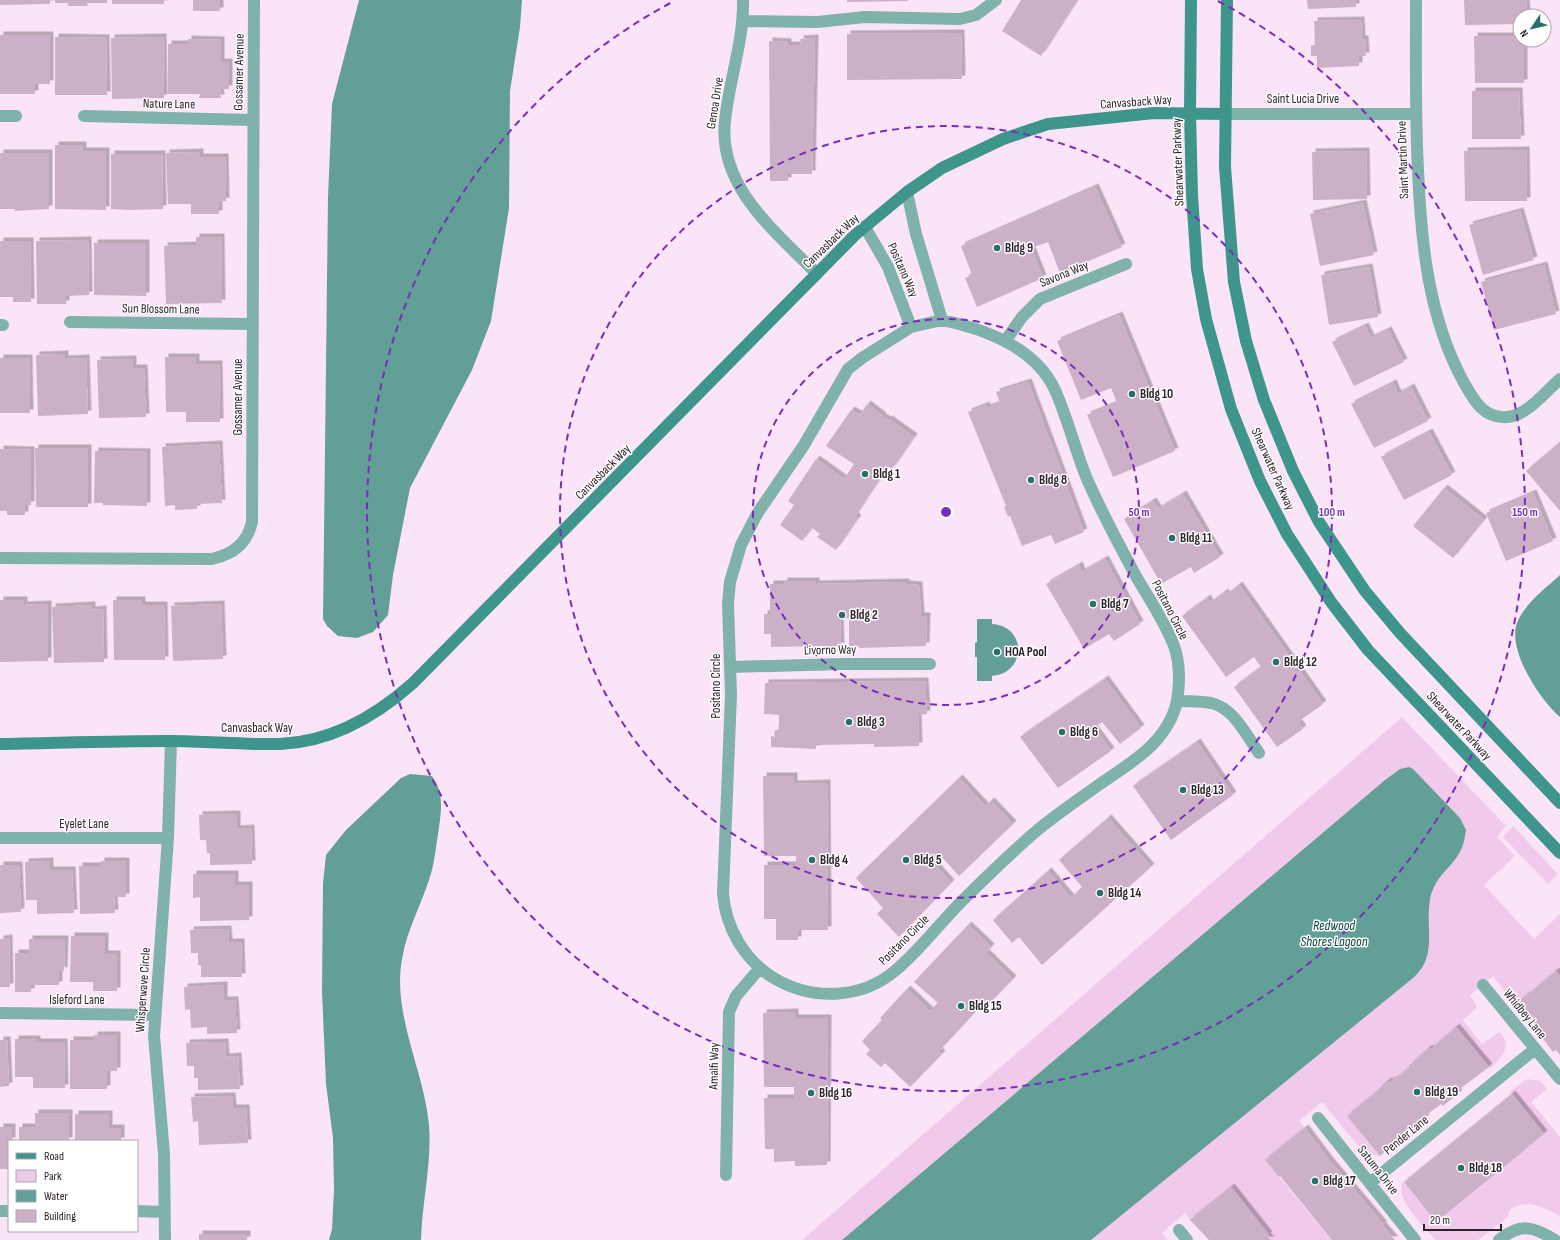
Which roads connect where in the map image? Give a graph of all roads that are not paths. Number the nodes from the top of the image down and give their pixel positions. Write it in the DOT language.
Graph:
graph roads {
  1 [pos="254,0"];
  2 [pos="743,0"];
  3 [pos="996,0"];
  4 [pos="1191,0"];
  5 [pos="1227,0"];
  6 [pos="1416,0"];
  7 [pos="743,21"];
  8 [pos="1190,114"];
  9 [pos="1225,114"];
  10 [pos="1416,114"];
  11 [pos="0,116"];
  12 [pos="16,116"];
  13 [pos="84,116"];
  14 [pos="252,120"];
  15 [pos="907,192"];
  16 [pos="865,226"];
  17 [pos="1126,264"];
  18 [pos="817,274"];
  19 [pos="942,320"];
  20 [pos="70,322"];
  21 [pos="251,324"];
  22 [pos="912,327"];
  23 [pos="1006,340"];
  24 [pos="1560,378"];
  25 [pos="0,558"];
  26 [pos="930,664"];
  27 [pos="730,667"];
  28 [pos="1177,701"];
  29 [pos="171,741"];
  30 [pos="0,744"];
  31 [pos="1259,753"];
  32 [pos="1560,803"];
  33 [pos="0,838"];
  34 [pos="168,838"];
  35 [pos="1560,853"];
  36 [pos="760,968"];
  37 [pos="1483,984"];
  38 [pos="0,1013"];
  39 [pos="154,1015"];
  40 [pos="1535,1049"];
  41 [pos="1560,1079"];
  42 [pos="1318,1118"];
  43 [pos="726,1175"];
  44 [pos="1370,1182"];
  45 [pos="138,1212"];
  46 [pos="164,1212"];
  47 [pos="1179,1230"];
  48 [pos="165,1240"];
  49 [pos="1187,1240"];
  50 [pos="1415,1240"];
  51 [pos="1499,1240"];
  52 [pos="1555,1240"];
  1 -- 14 [label="street, Gossamer Avenue"];
  2 -- 7 [label="street, Genoa Drive"];
  3 -- 7 [label="street"];
  4 -- 8 [label="main road, Shearwater Parkway"];
  5 -- 9 [label="main road, Shearwater Parkway"];
  6 -- 10 [label="street, Saint Martin Drive"];
  7 -- 18 [label="street, Genoa Drive"];
  8 -- 9 [label="main road, Saint Lucia Drive"];
  8 -- 15 [label="main road, Canvasback Way"];
  8 -- 35 [label="main road, Shearwater Parkway"];
  9 -- 10 [label="street, Saint Lucia Drive"];
  9 -- 32 [label="main road, Shearwater Parkway"];
  10 -- 24 [label="street, Saint Martin Drive"];
  11 -- 12 [label="street"];
  13 -- 14 [label="street, Nature Lane"];
  14 -- 21 [label="street, Gossamer Avenue"];
  15 -- 16 [label="main road, Canvasback Way"];
  15 -- 19 [label="street"];
  16 -- 18 [label="main road, Canvasback Way"];
  16 -- 22 [label="street, Positano Way"];
  17 -- 23 [label="street, Savona Way"];
  18 -- 29 [label="main road, Canvasback Way"];
  19 -- 22 [label="street, Positano Circle"];
  19 -- 23 [label="street, Positano Circle"];
  20 -- 21 [label="street, Sun Blossom Lane"];
  21 -- 25 [label="street, Gossamer Avenue"];
  22 -- 27 [label="street, Positano Circle"];
  23 -- 28 [label="street, Positano Circle"];
  26 -- 27 [label="street, Livorno Way"];
  27 -- 36 [label="street, Positano Circle"];
  28 -- 31 [label="street"];
  28 -- 36 [label="street, Positano Circle"];
  29 -- 30 [label="main road, Canvasback Way"];
  29 -- 34 [label="street, Whisperwave Circle"];
  33 -- 34 [label="street, Eyelet Lane"];
  34 -- 39 [label="street, Whisperwave Circle"];
  36 -- 43 [label="street, Amalfi Way"];
  37 -- 40 [label="street, Whidbey Lane"];
  38 -- 39 [label="street, Isleford Lane"];
  39 -- 46 [label="street, Whisperwave Circle"];
  40 -- 41 [label="street, Whidbey Lane"];
  40 -- 44 [label="street, Pender Lane"];
  42 -- 44 [label="street, Satuma Drive"];
  44 -- 50 [label="street, Satuma Drive"];
  45 -- 46 [label="street"];
  46 -- 48 [label="street, Whisperwave Circle"];
  47 -- 49 [label="street"];
  51 -- 52 [label="street"];
}
